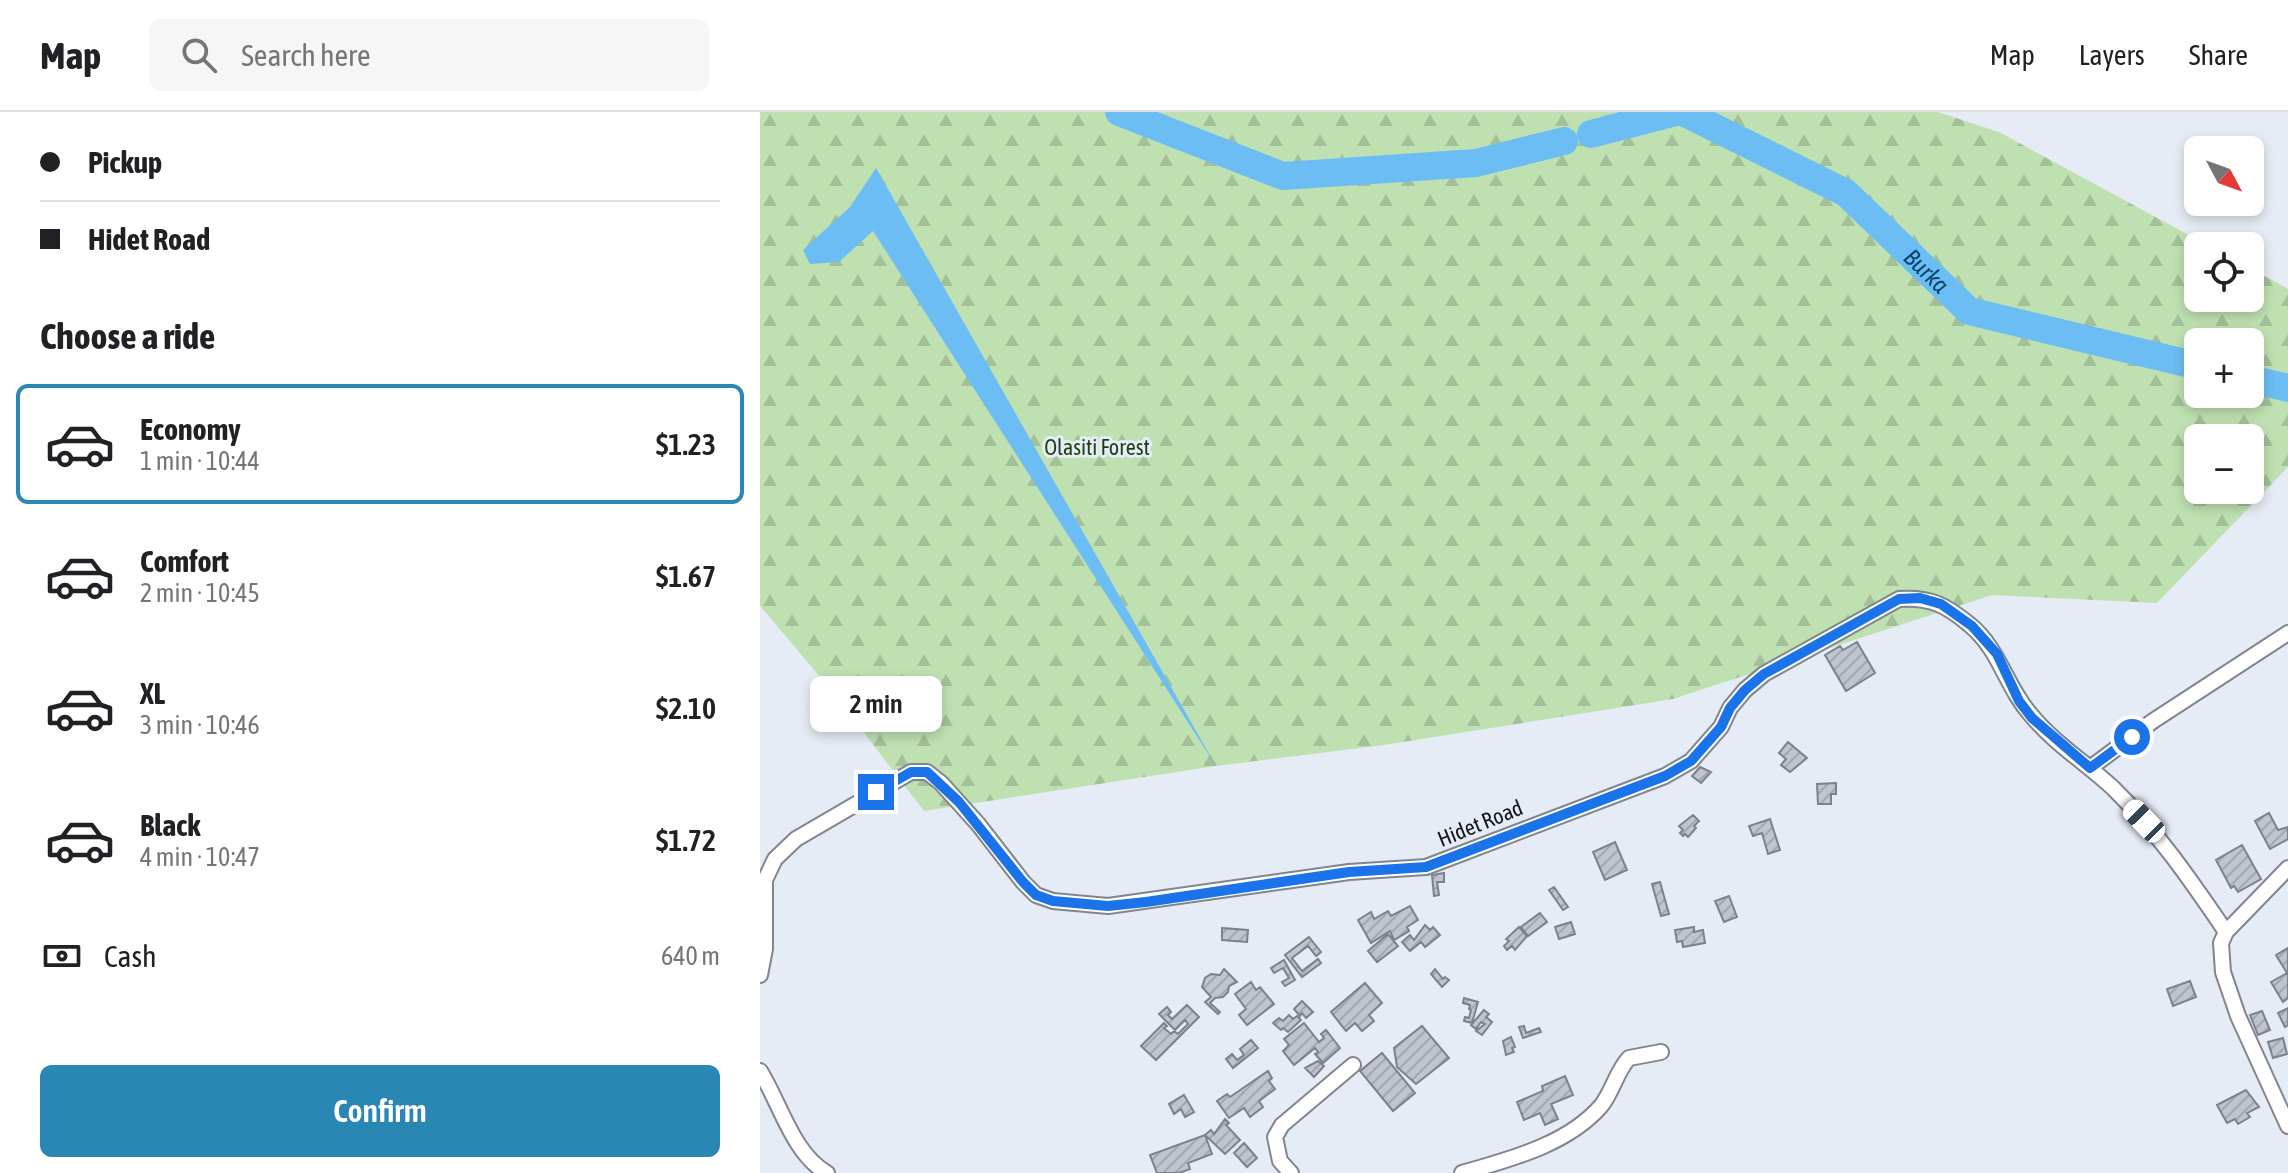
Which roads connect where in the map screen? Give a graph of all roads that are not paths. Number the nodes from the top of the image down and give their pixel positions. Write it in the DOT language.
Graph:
graph roads {
  1 [pos="2288,633"];
  2 [pos="2090,768"];
  3 [pos="2288,868"];
  4 [pos="2226,932"];
  5 [pos="760,975"];
  6 [pos="1661,1052"];
  7 [pos="1353,1065"];
  8 [pos="760,1071"];
  9 [pos="2288,1126"];
  10 [pos="827,1173"];
  11 [pos="1291,1173"];
  12 [pos="1462,1173"];
  1 -- 2 [label="street"];
  2 -- 4 [label="street, Hidet Road"];
  2 -- 5 [label="street, Hidet Road"];
  3 -- 4 [label="street"];
  4 -- 9 [label="street"];
  6 -- 12 [label="street"];
  7 -- 11 [label="street"];
  8 -- 10 [label="street"];
}
